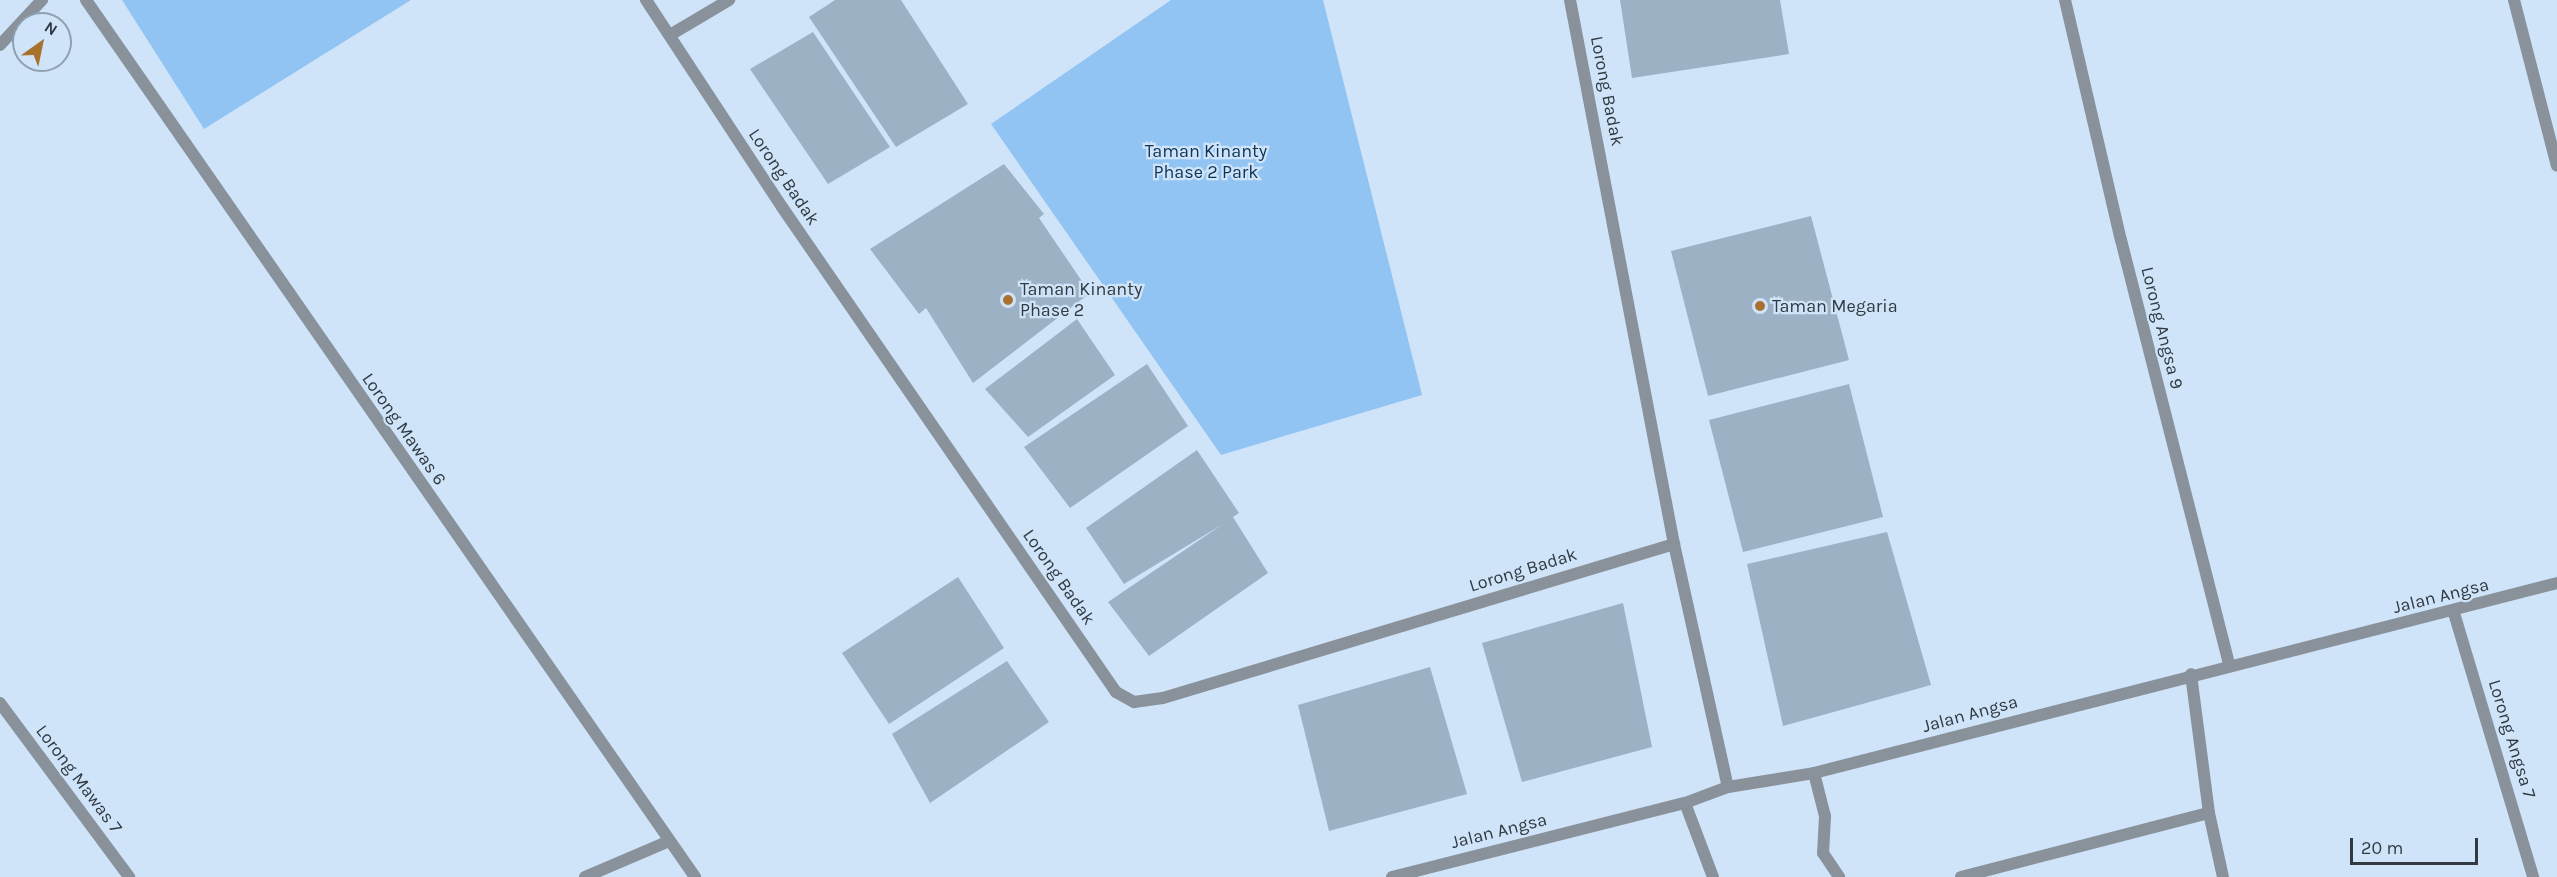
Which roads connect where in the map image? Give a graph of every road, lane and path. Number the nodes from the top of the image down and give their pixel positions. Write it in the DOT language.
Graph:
graph roads {
  1 [pos="42,0"];
  2 [pos="86,0"];
  3 [pos="646,0"];
  4 [pos="729,0"];
  5 [pos="1570,0"];
  6 [pos="2065,0"];
  7 [pos="2514,0"];
  8 [pos="670,35"];
  9 [pos="0,45"];
  10 [pos="2557,166"];
  11 [pos="1674,544"];
  12 [pos="2557,583"];
  13 [pos="2454,613"];
  14 [pos="2229,664"];
  15 [pos="2191,674"];
  16 [pos="0,703"];
  17 [pos="1814,773"];
  18 [pos="1728,787"];
  19 [pos="1685,803"];
  20 [pos="2209,813"];
  21 [pos="669,841"];
  22 [pos="129,877"];
  23 [pos="585,877"];
  24 [pos="695,877"];
  25 [pos="1392,877"];
  26 [pos="1713,877"];
  27 [pos="1839,877"];
  28 [pos="1961,877"];
  29 [pos="2223,877"];
  30 [pos="2533,877"];
  1 -- 9 [label="street"];
  2 -- 21 [label="street, Lorong Mawas 6"];
  3 -- 8 [label="street, Lorong Badak"];
  4 -- 8 [label="street"];
  5 -- 11 [label="street, Lorong Badak"];
  6 -- 14 [label="street, Lorong Angsa 9"];
  7 -- 10 [label="street"];
  8 -- 11 [label="street, Lorong Badak"];
  11 -- 18 [label="street, Lorong Badak"];
  12 -- 13 [label="street, Jalan Angsa"];
  13 -- 14 [label="street, Jalan Angsa"];
  13 -- 30 [label="street, Lorong Angsa 7"];
  14 -- 15 [label="street, Jalan Angsa"];
  15 -- 17 [label="street, Jalan Angsa"];
  15 -- 20 [label="street"];
  16 -- 22 [label="street, Lorong Mawas 7"];
  17 -- 18 [label="street, Jalan Angsa"];
  17 -- 27 [label="street"];
  18 -- 19 [label="street, Jalan Angsa"];
  19 -- 25 [label="street, Jalan Angsa"];
  19 -- 26 [label="street"];
  20 -- 28 [label="street"];
  20 -- 29 [label="street"];
  21 -- 23 [label="street"];
  21 -- 24 [label="street, Lorong Mawas 6"];
}
